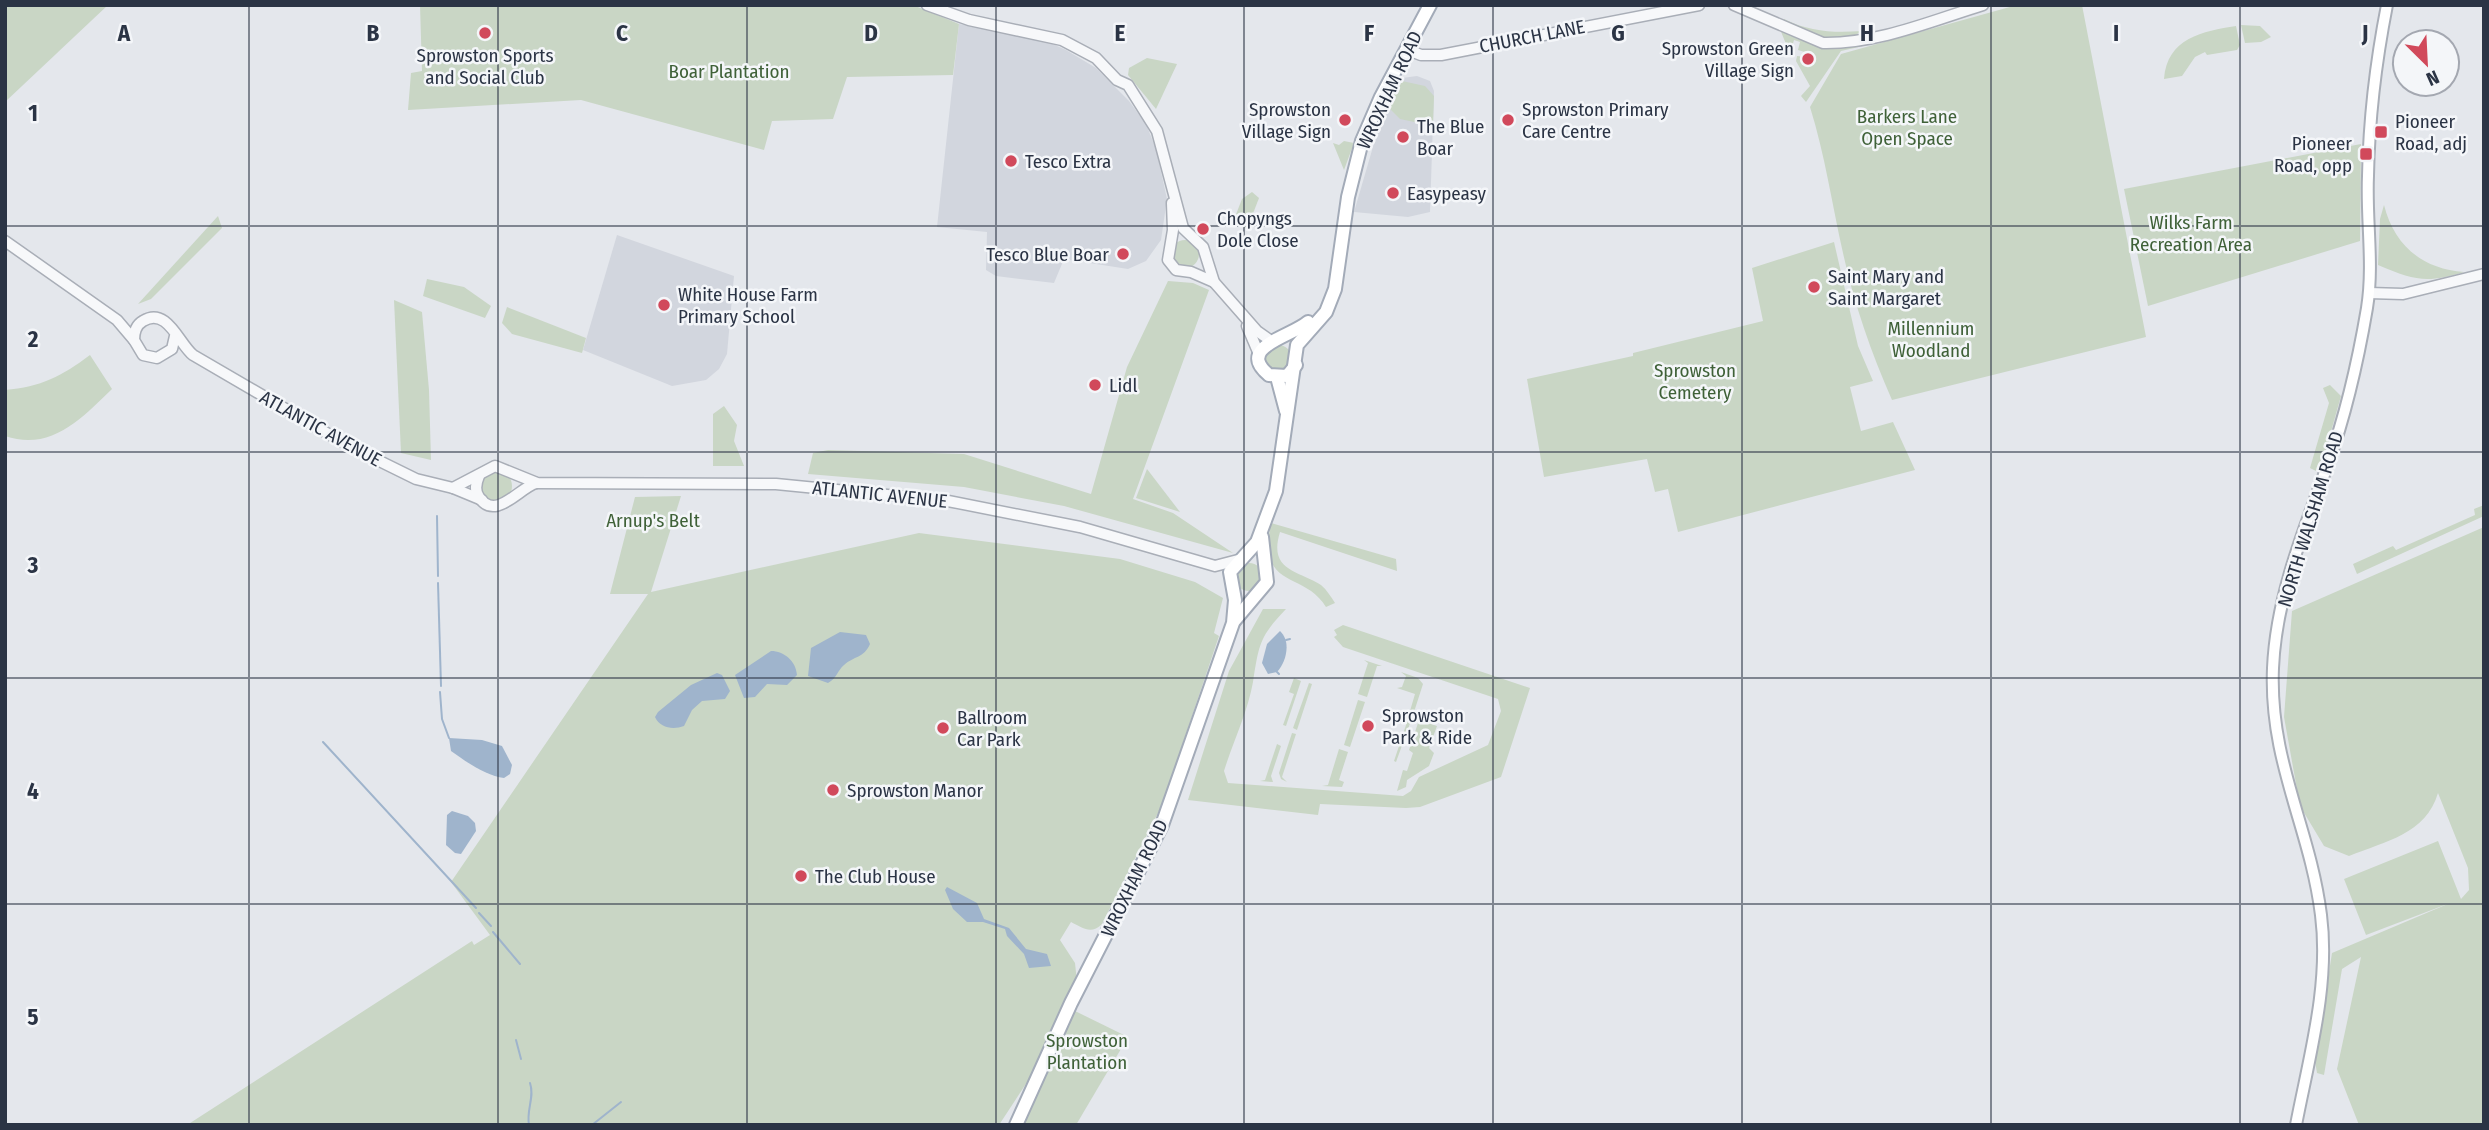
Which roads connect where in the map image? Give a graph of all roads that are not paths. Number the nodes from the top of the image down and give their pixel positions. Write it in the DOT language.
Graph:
graph roads {
  1 [pos="927,5"];
  2 [pos="1430,5"];
  3 [pos="1699,5"];
  4 [pos="1734,5"];
  5 [pos="1983,5"];
  6 [pos="2386,5"];
  7 [pos="2394,5"];
  8 [pos="1408,50"];
  9 [pos="2376,75"];
  10 [pos="1172,183"];
  11 [pos="1190,236"];
  12 [pos="5,241"];
  13 [pos="1168,246"];
  14 [pos="1204,255"];
  15 [pos="1191,272"];
  16 [pos="2484,274"];
  17 [pos="1214,282"];
  18 [pos="2369,293"];
  19 [pos="1330,300"];
  20 [pos="1241,315"];
  21 [pos="117,320"];
  22 [pos="140,323"];
  23 [pos="175,336"];
  24 [pos="134,340"];
  25 [pos="1276,340"];
  26 [pos="169,353"];
  27 [pos="1259,354"];
  28 [pos="193,355"];
  29 [pos="1297,359"];
  30 [pos="1277,377"];
  31 [pos="1287,414"];
  32 [pos="480,474"];
  33 [pos="512,474"];
  34 [pos="537,483"];
  35 [pos="453,488"];
  36 [pos="513,496"];
  37 [pos="482,500"];
  38 [pos="1262,533"];
  39 [pos="1241,559"];
  40 [pos="1263,562"];
  41 [pos="1215,566"];
  42 [pos="1233,587"];
  43 [pos="1256,594"];
  44 [pos="1233,623"];
  45 [pos="1016,1125"];
  46 [pos="2296,1125"];
  1 -- 10 [label="street"];
  2 -- 8 [label="main road, WROXHAM ROAD"];
  3 -- 8 [label="street, CHURCH LANE"];
  4 -- 5 [label="street"];
  6 -- 9 [label="main road, NORTH WALSHAM ROAD"];
  7 -- 9 [label="main road, NORTH WALSHAM ROAD"];
  8 -- 19 [label="main road, WROXHAM ROAD"];
  9 -- 18 [label="main road, NORTH WALSHAM ROAD"];
  10 -- 11 [label="street"];
  10 -- 13 [label="street"];
  11 -- 13 [label="street"];
  11 -- 14 [label="street"];
  12 -- 21 [label="street, ATLANTIC AVENUE"];
  13 -- 15 [label="street"];
  14 -- 15 [label="street"];
  14 -- 17 [label="street"];
  15 -- 17 [label="street"];
  16 -- 18 [label="street"];
  17 -- 20 [label="street"];
  18 -- 46 [label="main road, NORTH WALSHAM ROAD"];
  19 -- 25 [label="main road, WROXHAM ROAD"];
  19 -- 29 [label="main road, WROXHAM ROAD"];
  20 -- 25 [label="street"];
  20 -- 27 [label="street"];
  21 -- 22 [label="street, ATLANTIC AVENUE"];
  21 -- 24 [label="street, ATLANTIC AVENUE"];
  22 -- 23 [label="street, ATLANTIC AVENUE"];
  22 -- 24 [label="street"];
  23 -- 26 [label="street"];
  23 -- 28 [label="street, ATLANTIC AVENUE"];
  24 -- 26 [label="street, ATLANTIC AVENUE"];
  25 -- 27 [label="main road, WROXHAM ROAD"];
  25 -- 29 [label="main road"];
  26 -- 28 [label="street, ATLANTIC AVENUE"];
  27 -- 30 [label="main road, WROXHAM ROAD"];
  28 -- 35 [label="street, ATLANTIC AVENUE"];
  29 -- 30 [label="main road, WROXHAM ROAD"];
  29 -- 31 [label="main road, WROXHAM ROAD"];
  30 -- 31 [label="main road, WROXHAM ROAD"];
  31 -- 38 [label="main road, WROXHAM ROAD"];
  32 -- 33 [label="street, ATLANTIC AVENUE"];
  32 -- 35 [label="street, ATLANTIC AVENUE"];
  32 -- 37 [label="street"];
  33 -- 34 [label="street, ATLANTIC AVENUE"];
  33 -- 36 [label="street"];
  34 -- 36 [label="street, ATLANTIC AVENUE"];
  34 -- 41 [label="street, ATLANTIC AVENUE"];
  35 -- 37 [label="street, ATLANTIC AVENUE"];
  36 -- 37 [label="street, ATLANTIC AVENUE"];
  38 -- 39 [label="main road, WROXHAM ROAD"];
  38 -- 40 [label="main road, WROXHAM ROAD"];
  39 -- 40 [label="main road"];
  39 -- 41 [label="street"];
  39 -- 42 [label="main road, WROXHAM ROAD"];
  40 -- 43 [label="main road, WROXHAM ROAD"];
  41 -- 42 [label="street"];
  42 -- 43 [label="main road"];
  42 -- 44 [label="main road, WROXHAM ROAD"];
  43 -- 44 [label="main road, WROXHAM ROAD"];
  44 -- 45 [label="main road, WROXHAM ROAD"];
}
